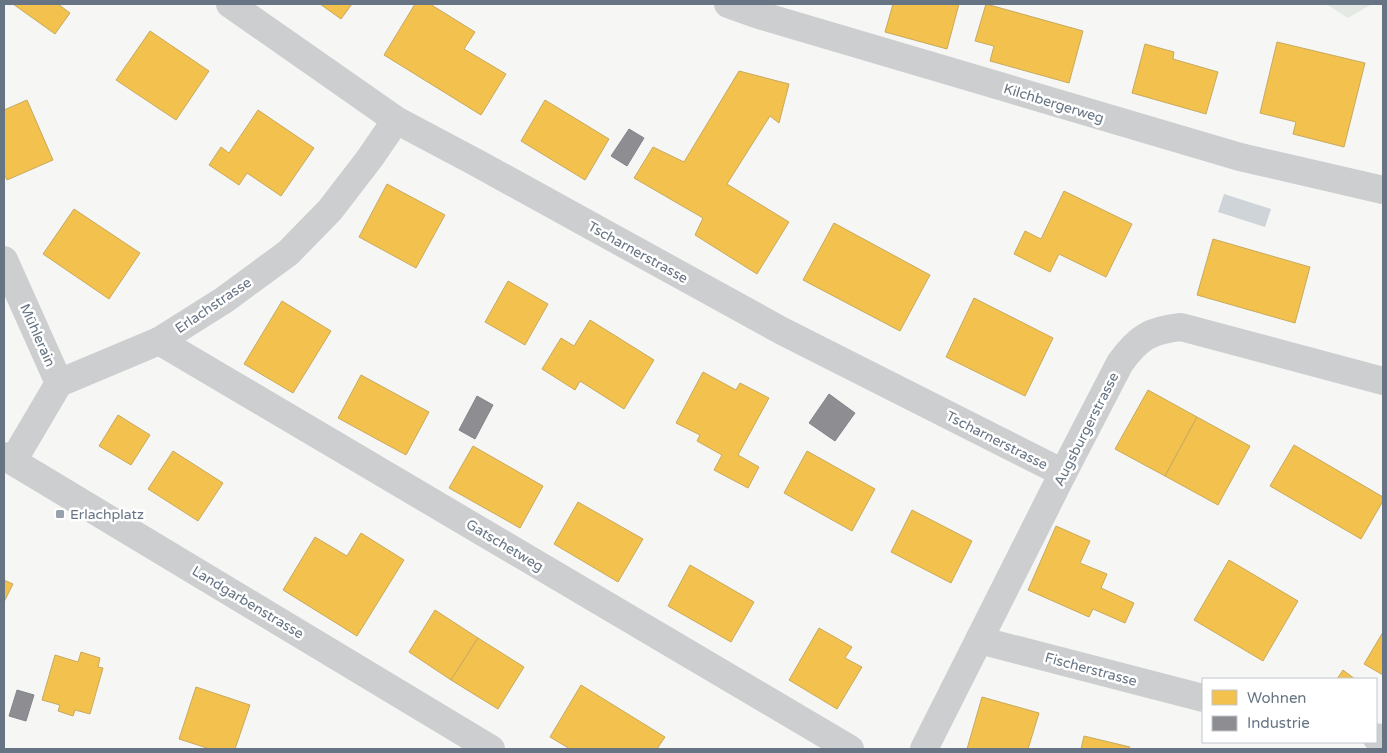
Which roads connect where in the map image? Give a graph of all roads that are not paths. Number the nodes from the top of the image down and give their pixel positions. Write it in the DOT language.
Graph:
graph roads {
  1 [pos="230,4"];
  2 [pos="728,4"];
  3 [pos="396,120"];
  4 [pos="1383,190"];
  5 [pos="4,260"];
  6 [pos="159,341"];
  7 [pos="1383,381"];
  8 [pos="60,383"];
  9 [pos="8,458"];
  10 [pos="1062,473"];
  11 [pos="979,640"];
  12 [pos="1202,698"];
  13 [pos="491,749"];
  14 [pos="850,749"];
  15 [pos="924,749"];
  1 -- 3 [label="street, Tscharnerstrasse"];
  2 -- 4 [label="street, Kilchbergerweg"];
  3 -- 6 [label="street, Erlachstrasse"];
  3 -- 10 [label="street, Tscharnerstrasse"];
  5 -- 8 [label="street, Mühlerain"];
  6 -- 8 [label="street, Erlachstrasse"];
  6 -- 14 [label="street, Gatschetweg"];
  7 -- 10 [label="street, Augsburgerstrasse"];
  8 -- 9 [label="street"];
  9 -- 13 [label="street, Landgarbenstrasse"];
  10 -- 11 [label="street, Augsburgerstrasse"];
  11 -- 12 [label="street, Fischerstrasse"];
  11 -- 15 [label="street, Augsburgerstrasse"];
}
